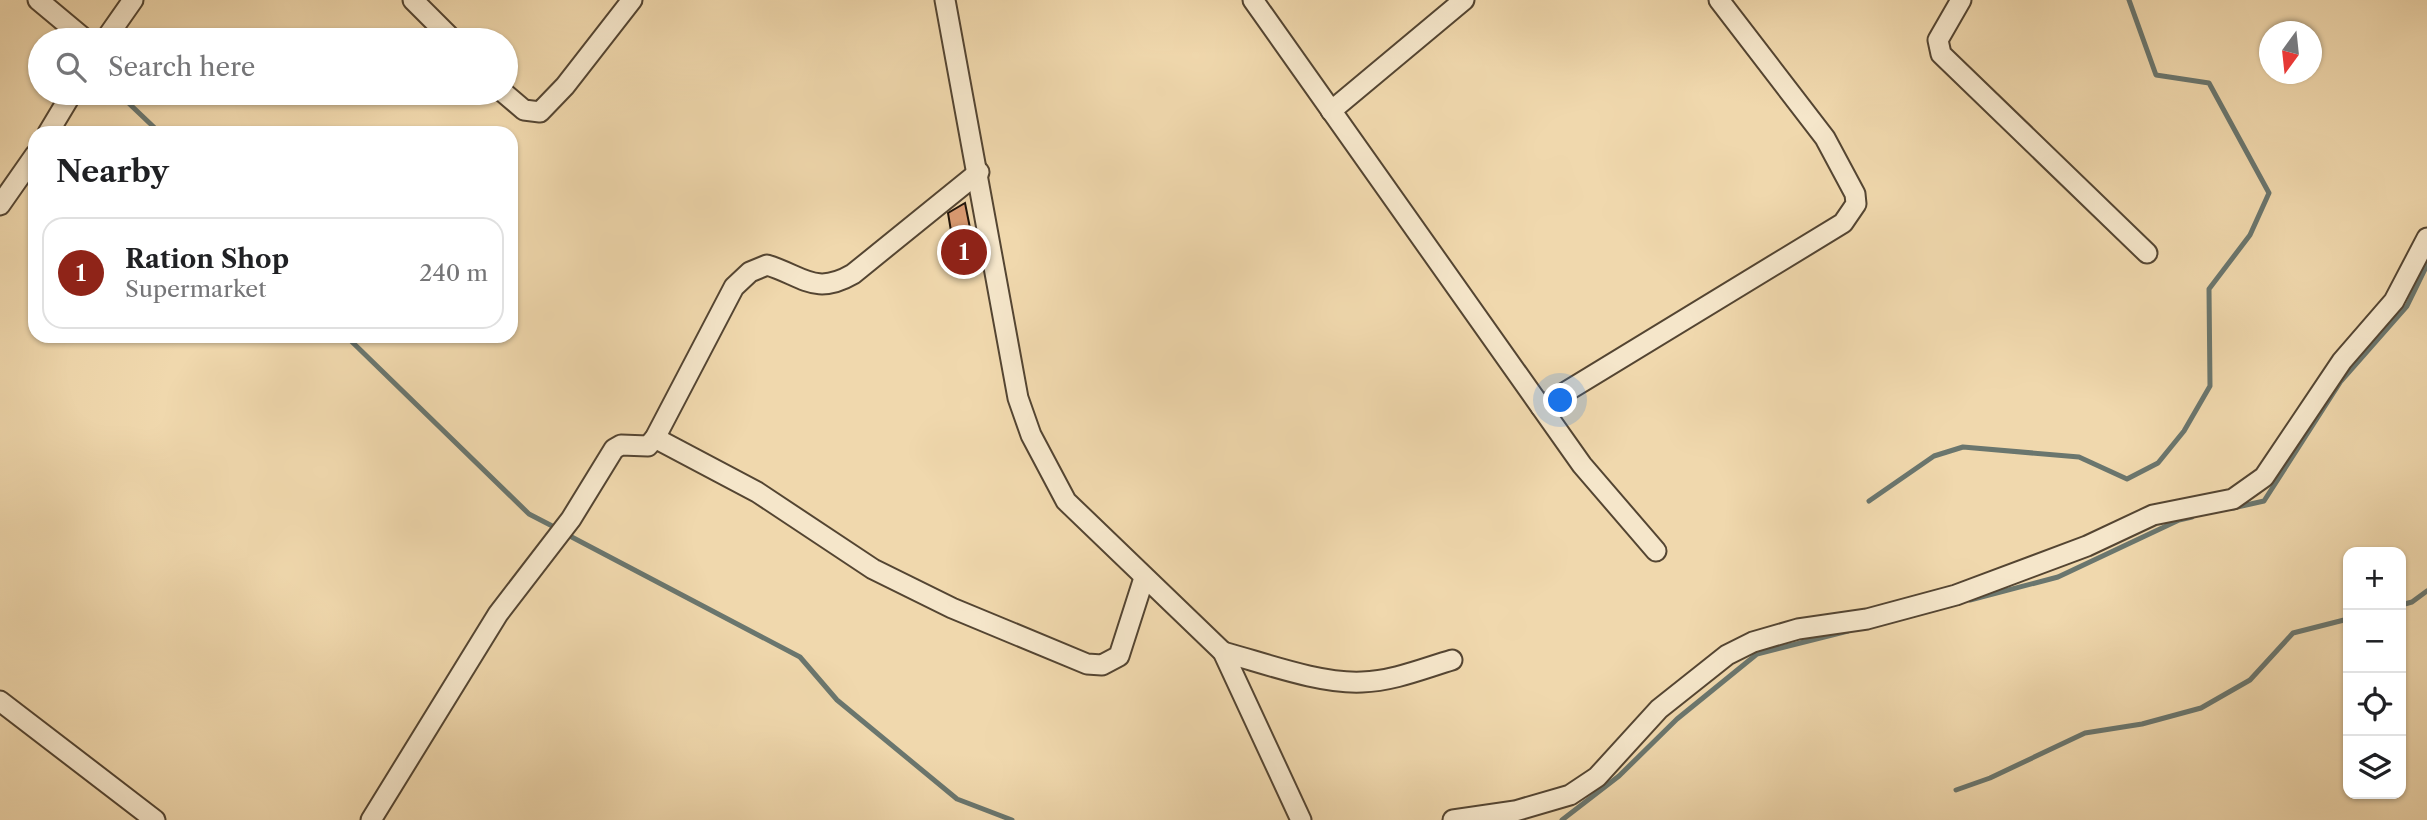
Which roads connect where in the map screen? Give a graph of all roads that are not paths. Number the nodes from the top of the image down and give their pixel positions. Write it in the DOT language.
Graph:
graph roads {
  1 [pos="38,0"];
  2 [pos="133,0"];
  3 [pos="414,0"];
  4 [pos="632,0"];
  5 [pos="945,0"];
  6 [pos="1253,0"];
  7 [pos="1464,0"];
  8 [pos="1719,0"];
  9 [pos="1961,0"];
  10 [pos="72,28"];
  11 [pos="113,28"];
  12 [pos="441,28"];
  13 [pos="65,105"];
  14 [pos="518,105"];
  15 [pos="1331,111"];
  16 [pos="52,126"];
  17 [pos="28,165"];
  18 [pos="979,173"];
  19 [pos="0,205"];
  20 [pos="2427,238"];
  21 [pos="2147,253"];
  22 [pos="1541,407"];
  23 [pos="655,438"];
  24 [pos="1656,551"];
  25 [pos="1144,578"];
  26 [pos="1223,652"];
  27 [pos="1451,660"];
  28 [pos="0,701"];
  29 [pos="155,820"];
  30 [pos="371,820"];
  31 [pos="1301,820"];
  32 [pos="1453,820"];
  1 -- 10 [label="street"];
  2 -- 11 [label="street"];
  3 -- 12 [label="street"];
  4 -- 14 [label="street"];
  5 -- 18 [label="street"];
  6 -- 15 [label="street"];
  7 -- 15 [label="street"];
  8 -- 22 [label="street"];
  9 -- 21 [label="street"];
  13 -- 16 [label="street"];
  15 -- 22 [label="street"];
  17 -- 19 [label="street"];
  18 -- 23 [label="street"];
  18 -- 25 [label="street"];
  20 -- 32 [label="street"];
  22 -- 24 [label="street"];
  23 -- 25 [label="street"];
  23 -- 30 [label="street"];
  25 -- 26 [label="street"];
  26 -- 27 [label="street"];
  26 -- 31 [label="street"];
  28 -- 29 [label="street"];
}
